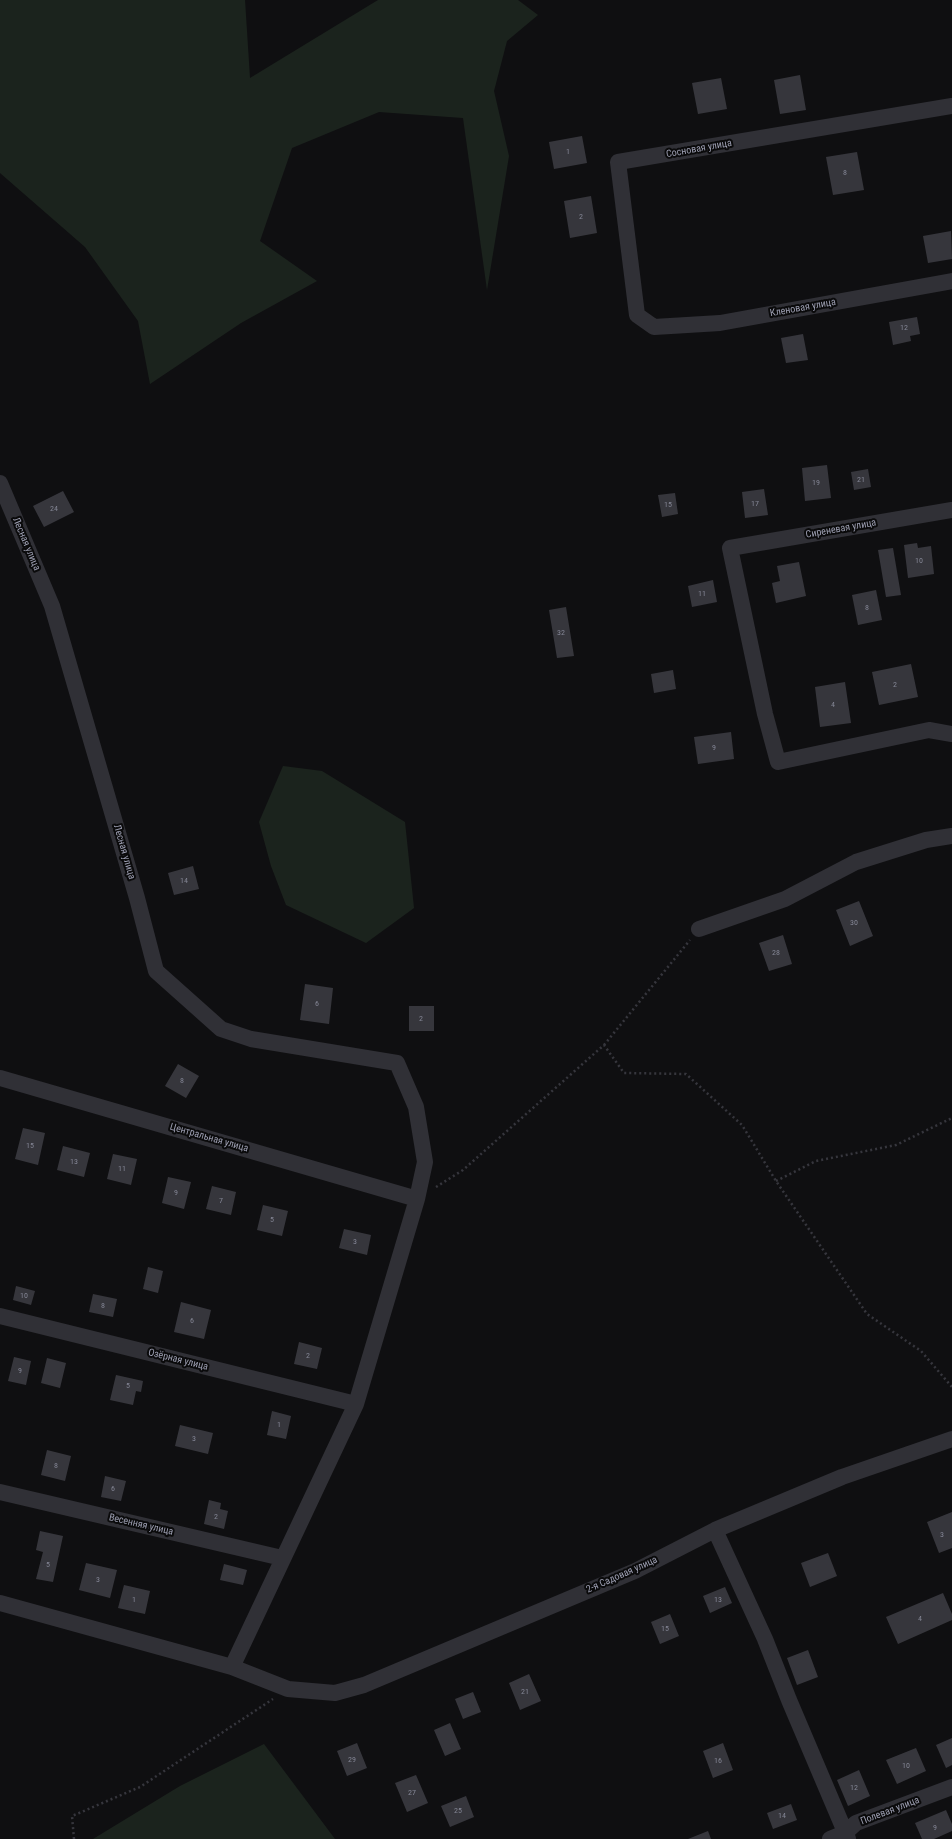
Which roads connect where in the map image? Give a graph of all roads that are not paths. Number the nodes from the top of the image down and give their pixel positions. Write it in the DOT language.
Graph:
graph roads {
  1 [pos="952,106"];
  2 [pos="952,281"];
  3 [pos="654,327"];
  4 [pos="0,483"];
  5 [pos="952,510"];
  6 [pos="952,734"];
  7 [pos="952,836"];
  8 [pos="699,929"];
  9 [pos="0,1078"];
  10 [pos="417,1199"];
  11 [pos="0,1316"];
  12 [pos="356,1404"];
  13 [pos="952,1438"];
  14 [pos="0,1492"];
  15 [pos="715,1530"];
  16 [pos="282,1558"];
  17 [pos="0,1603"];
  18 [pos="232,1666"];
  19 [pos="952,1787"];
  20 [pos="846,1836"];
  21 [pos="830,1839"];
  1 -- 3 [label="street, Сосновая улица"];
  2 -- 3 [label="street, Кленовая улица"];
  4 -- 10 [label="street, Лесная улица"];
  5 -- 6 [label="street, Сиреневая улица"];
  7 -- 8 [label="street"];
  9 -- 10 [label="street, Центральная улица"];
  10 -- 12 [label="street"];
  11 -- 12 [label="street, Озёрная улица"];
  12 -- 16 [label="street"];
  13 -- 15 [label="street, 2-я Садовая улица"];
  14 -- 16 [label="street, Весенняя улица"];
  15 -- 18 [label="street, 2-я Садовая улица"];
  15 -- 20 [label="street"];
  16 -- 18 [label="street"];
  17 -- 18 [label="street, 2-я Садовая улица"];
  19 -- 20 [label="street, Полевая улица"];
  20 -- 21 [label="street, Полевая улица"];
}
